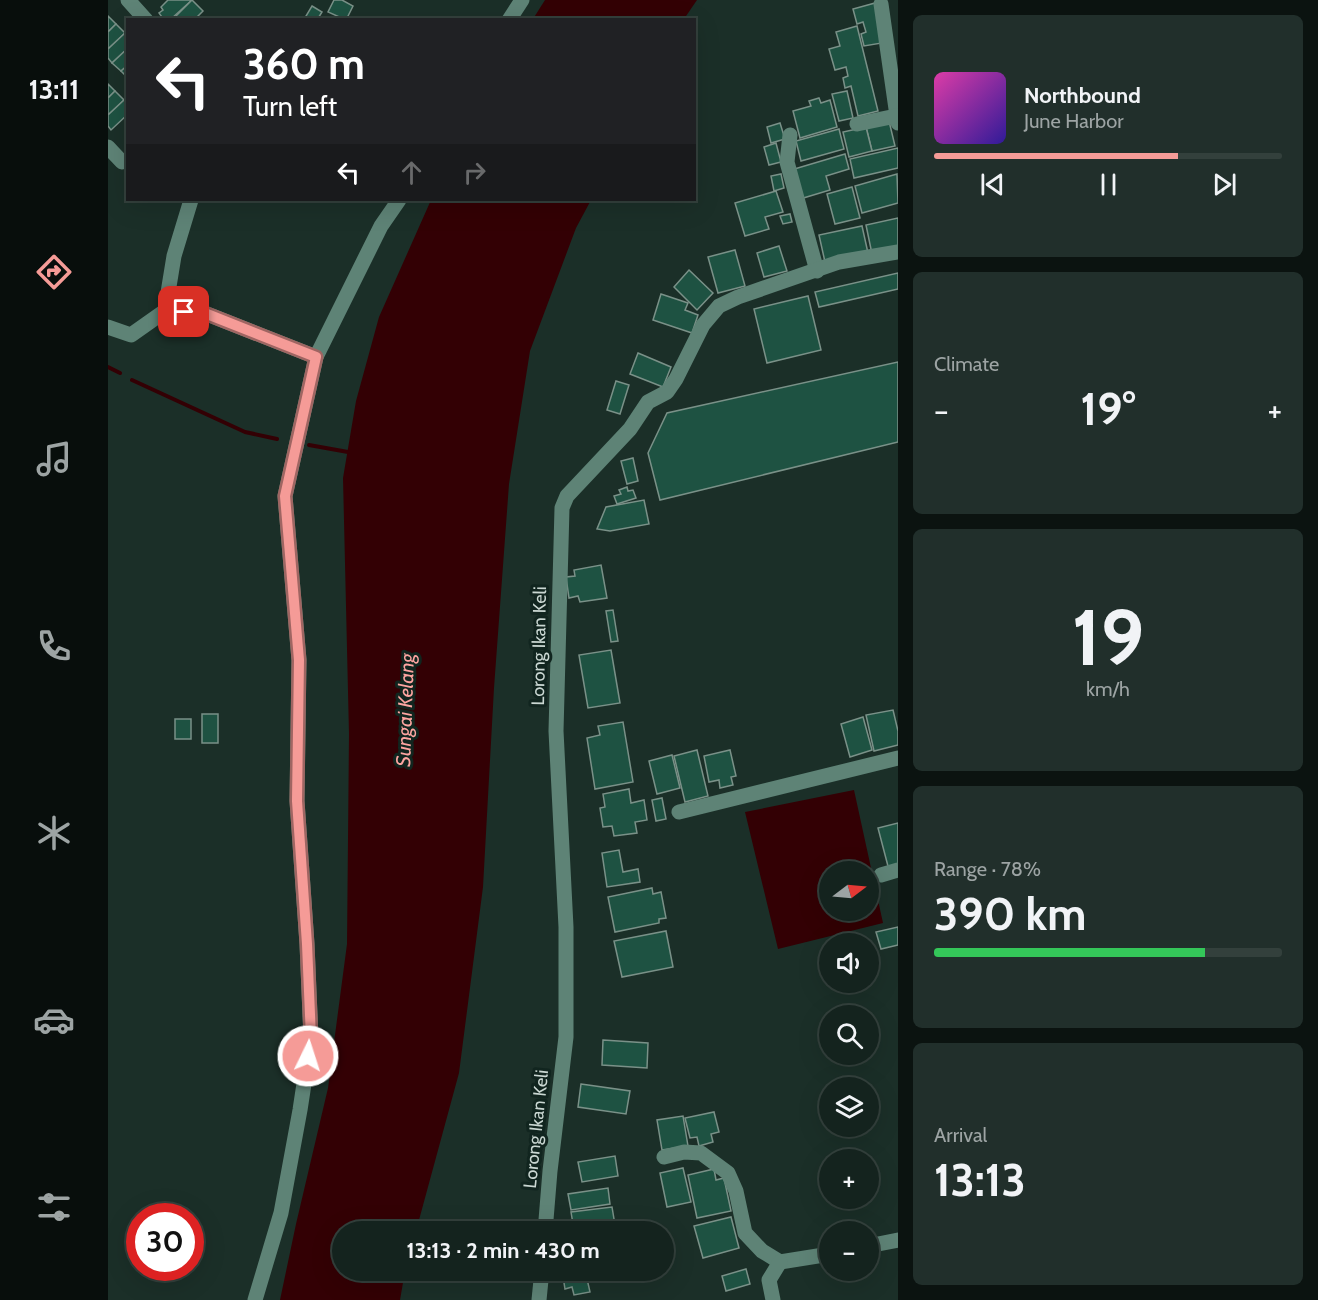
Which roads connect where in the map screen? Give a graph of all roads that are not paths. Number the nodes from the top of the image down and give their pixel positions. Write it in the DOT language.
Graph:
graph roads {
  1 [pos="128,0"];
  2 [pos="522,0"];
  3 [pos="881,4"];
  4 [pos="144,18"];
  5 [pos="510,18"];
  6 [pos="897,120"];
  7 [pos="857,124"];
  8 [pos="790,135"];
  9 [pos="108,147"];
  10 [pos="122,162"];
  11 [pos="191,201"];
  12 [pos="398,201"];
  13 [pos="898,252"];
  14 [pos="817,272"];
  15 [pos="165,311"];
  16 [pos="108,327"];
  17 [pos="316,357"];
  18 [pos="898,758"];
  19 [pos="680,812"];
  20 [pos="898,870"];
  21 [pos="881,874"];
  22 [pos="664,1157"];
  23 [pos="546,1221"];
  24 [pos="898,1240"];
  25 [pos="879,1244"];
  26 [pos="819,1256"];
  27 [pos="780,1262"];
  28 [pos="541,1281"];
  29 [pos="255,1300"];
  30 [pos="539,1300"];
  31 [pos="774,1300"];
  1 -- 4 [label="street"];
  2 -- 5 [label="street"];
  3 -- 6 [label="street"];
  6 -- 7 [label="street"];
  8 -- 14 [label="street"];
  9 -- 10 [label="street"];
  11 -- 15 [label="street"];
  12 -- 17 [label="street"];
  13 -- 14 [label="street, Lorong Ikan Keli"];
  14 -- 23 [label="street, Lorong Ikan Keli"];
  15 -- 16 [label="street"];
  15 -- 17 [label="street"];
  17 -- 29 [label="street"];
  18 -- 19 [label="street"];
  20 -- 21 [label="street"];
  22 -- 27 [label="street"];
  24 -- 25 [label="street"];
  26 -- 27 [label="street"];
  27 -- 31 [label="street"];
  28 -- 30 [label="street"];
}
